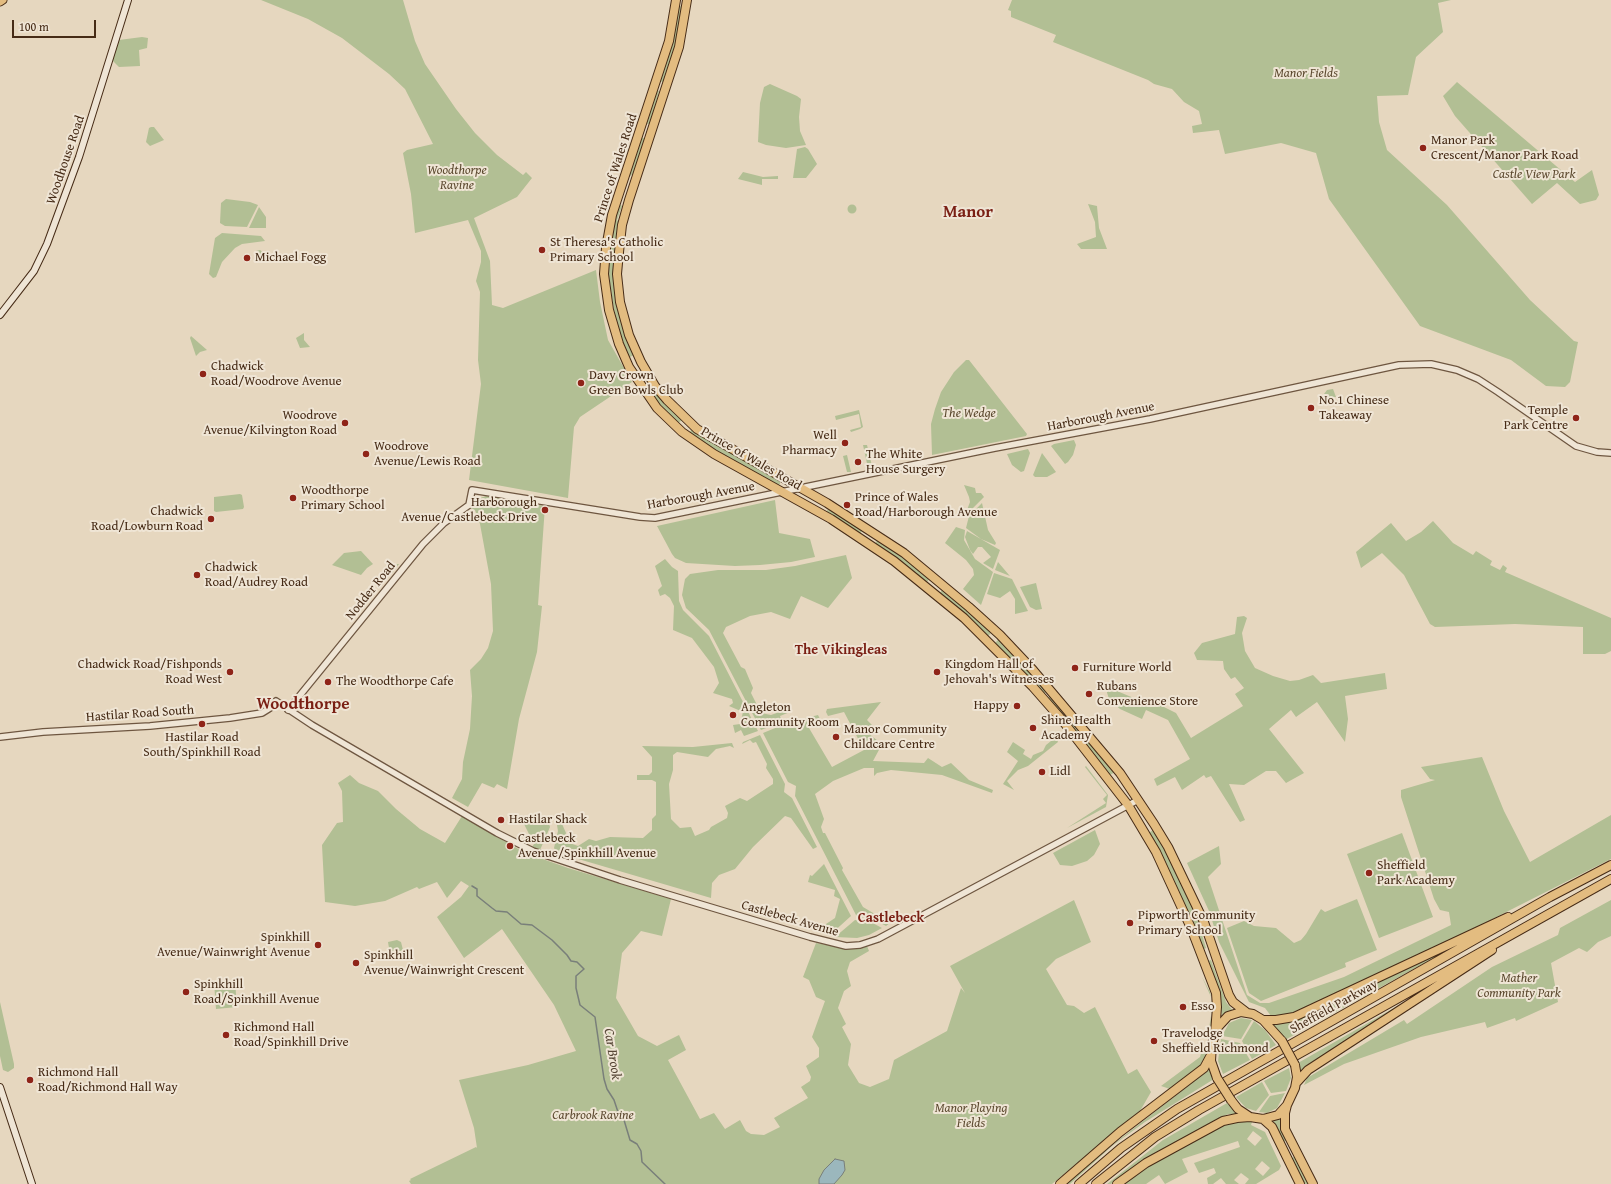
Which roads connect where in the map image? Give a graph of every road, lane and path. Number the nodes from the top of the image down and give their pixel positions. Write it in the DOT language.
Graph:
graph roads {
  1 [pos="3,0"];
  2 [pos="128,0"];
  3 [pos="676,0"];
  4 [pos="687,0"];
  5 [pos="0,2"];
  6 [pos="0,315"];
  7 [pos="1611,453"];
  8 [pos="802,488"];
  9 [pos="472,490"];
  10 [pos="785,492"];
  11 [pos="872,532"];
  12 [pos="865,541"];
  13 [pos="288,710"];
  14 [pos="0,737"];
  15 [pos="1138,800"];
  16 [pos="1128,805"];
  17 [pos="1611,865"];
  18 [pos="1611,879"];
  19 [pos="1550,897"];
  20 [pos="1531,924"];
  21 [pos="1246,1012"];
  22 [pos="1264,1020"];
  23 [pos="1215,1033"];
  24 [pos="1211,1055"];
  25 [pos="1297,1082"];
  26 [pos="0,1087"];
  27 [pos="1287,1104"];
  28 [pos="1250,1117"];
  29 [pos="1263,1119"];
  30 [pos="32,1184"];
  31 [pos="1060,1184"];
  32 [pos="1079,1184"];
  33 [pos="1096,1184"];
  34 [pos="1117,1184"];
  35 [pos="1300,1184"];
  36 [pos="1313,1184"];
  1 -- 5 [label="main road"];
  2 -- 6 [label="main road, Woodhouse Road"];
  3 -- 10 [label="highway, Prince of Wales Road"];
  4 -- 8 [label="highway, Prince of Wales Road"];
  7 -- 8 [label="street, Harborough Avenue"];
  8 -- 10 [label="street, Harborough Avenue"];
  8 -- 11 [label="highway, Prince of Wales Road"];
  9 -- 10 [label="street, Harborough Avenue"];
  9 -- 13 [label="street, Nodder Road"];
  10 -- 12 [label="highway, Prince of Wales Road"];
  11 -- 12 [label="highway"];
  11 -- 15 [label="highway, Prince of Wales Road"];
  12 -- 16 [label="highway, Prince of Wales Road"];
  13 -- 14 [label="street, Hastilar Road South"];
  13 -- 16 [label="street, Castlebeck Avenue"];
  15 -- 16 [label="street"];
  15 -- 21 [label="highway, Prince of Wales Road"];
  16 -- 23 [label="highway, Prince of Wales Road"];
  17 -- 19 [label="highway, Sheffield Parkway"];
  18 -- 20 [label="highway, Sheffield Parkway"];
  19 -- 22 [label="highway"];
  19 -- 32 [label="highway, Sheffield Parkway"];
  20 -- 25 [label="highway"];
  20 -- 33 [label="highway, Sheffield Parkway"];
  21 -- 22 [label="highway"];
  21 -- 23 [label="highway"];
  22 -- 25 [label="highway, bridge"];
  23 -- 24 [label="highway"];
  24 -- 28 [label="highway, bridge"];
  24 -- 31 [label="highway"];
  25 -- 27 [label="highway"];
  26 -- 30 [label="main road"];
  27 -- 29 [label="highway"];
  27 -- 36 [label="highway"];
  28 -- 29 [label="highway"];
  28 -- 34 [label="highway"];
  29 -- 35 [label="highway"];
}
